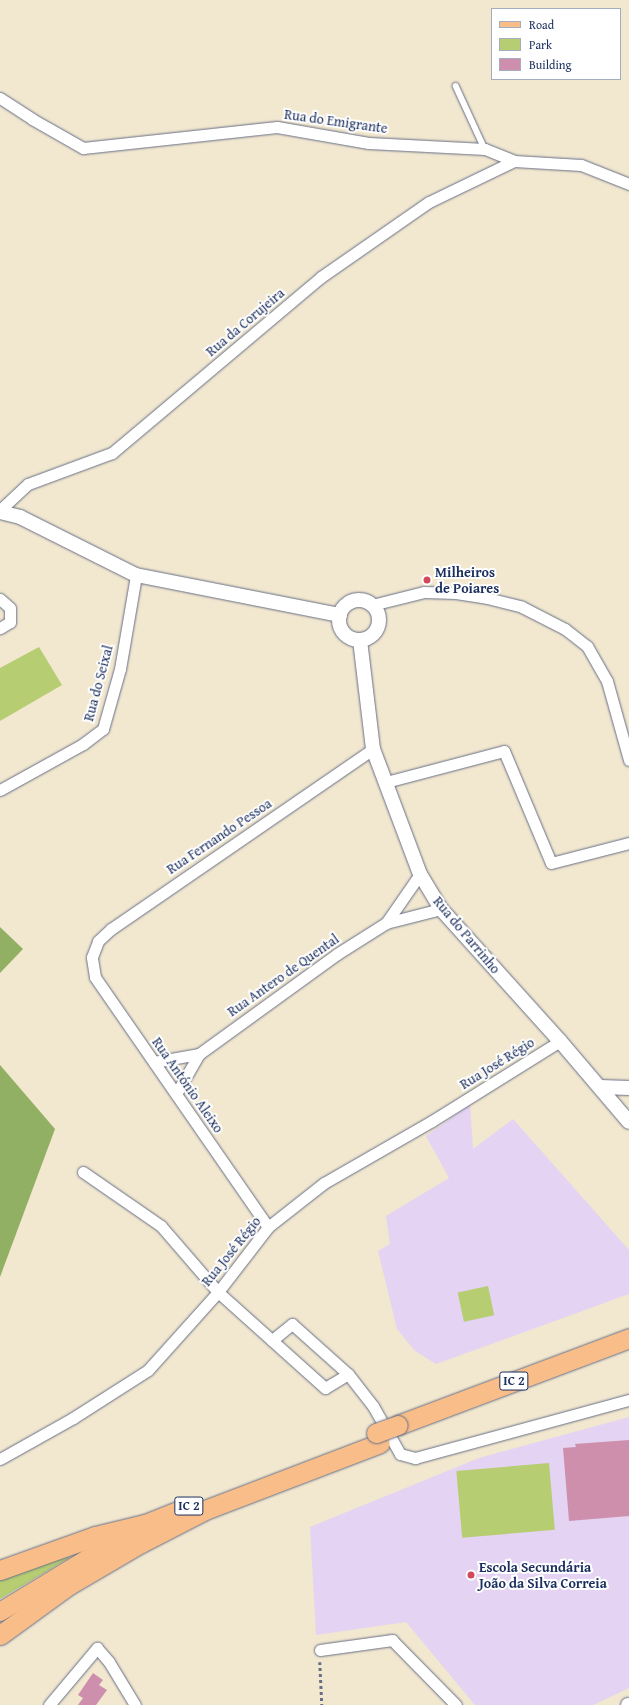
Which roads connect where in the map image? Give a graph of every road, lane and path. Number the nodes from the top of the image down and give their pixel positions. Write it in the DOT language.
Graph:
graph roads {
  1 [pos="456,86"];
  2 [pos="0,98"];
  3 [pos="485,149"];
  4 [pos="514,161"];
  5 [pos="629,184"];
  6 [pos="0,511"];
  7 [pos="136,575"];
  8 [pos="0,599"];
  9 [pos="372,605"];
  10 [pos="340,615"];
  11 [pos="0,628"];
  12 [pos="360,640"];
  13 [pos="373,749"];
  14 [pos="629,760"];
  15 [pos="386,782"];
  16 [pos="1,788"];
  17 [pos="629,843"];
  18 [pos="420,874"];
  19 [pos="441,909"];
  20 [pos="386,923"];
  21 [pos="92,957"];
  22 [pos="560,1041"];
  23 [pos="199,1054"];
  24 [pos="154,1062"];
  25 [pos="600,1087"];
  26 [pos="629,1088"];
  27 [pos="176,1094"];
  28 [pos="629,1122"];
  29 [pos="83,1172"];
  30 [pos="268,1227"];
  31 [pos="218,1292"];
  32 [pos="629,1338"];
  33 [pos="272,1340"];
  34 [pos="629,1350"];
  35 [pos="348,1374"];
  36 [pos="629,1400"];
  37 [pos="400,1430"];
  38 [pos="378,1438"];
  39 [pos="0,1460"];
  40 [pos="145,1524"];
  41 [pos="0,1570"];
  42 [pos="69,1585"];
  43 [pos="0,1612"];
  44 [pos="0,1627"];
  45 [pos="0,1635"];
  46 [pos="320,1650"];
  47 [pos="49,1705"];
  48 [pos="135,1705"];
  49 [pos="322,1705"];
  50 [pos="456,1705"];
  1 -- 3 [label="lane"];
  2 -- 3 [label="street, Rua do Emigrante"];
  3 -- 4 [label="street, Rua do Emigrante"];
  4 -- 5 [label="street, Rua do Emigrante"];
  4 -- 6 [label="street, Rua da Corujeira"];
  6 -- 7 [label="street"];
  7 -- 10 [label="street"];
  7 -- 16 [label="street, Rua do Seixal"];
  8 -- 11 [label="street"];
  9 -- 10 [label="street"];
  9 -- 12 [label="street"];
  9 -- 14 [label="street"];
  10 -- 12 [label="street"];
  12 -- 13 [label="street, Rua do Parrinho"];
  13 -- 15 [label="street, Rua do Parrinho"];
  13 -- 21 [label="street, Rua Fernando Pessoa"];
  15 -- 17 [label="street"];
  15 -- 18 [label="street, Rua do Parrinho"];
  18 -- 19 [label="street, Rua do Parrinho"];
  18 -- 20 [label="street, Rua Antero de Quental"];
  19 -- 20 [label="street, Rua Antero de Quental"];
  19 -- 22 [label="street, Rua do Parrinho"];
  20 -- 23 [label="street, Rua Antero de Quental"];
  21 -- 24 [label="street, Rua António Aleixo"];
  22 -- 25 [label="street, Rua do Parrinho"];
  22 -- 30 [label="street, Rua José Régio"];
  23 -- 24 [label="street, Rua Antero de Quental"];
  23 -- 27 [label="street, Rua Antero de Quental"];
  24 -- 27 [label="street, Rua António Aleixo"];
  25 -- 26 [label="street"];
  25 -- 28 [label="street, Rua do Parrinho"];
  27 -- 30 [label="street, Rua António Aleixo"];
  29 -- 31 [label="street"];
  30 -- 31 [label="street, Rua José Régio"];
  31 -- 33 [label="street"];
  31 -- 39 [label="street, Rua José Régio"];
  32 -- 37 [label="highway, IC 2"];
  33 -- 35 [label="street"];
  33 -- 35 [label="street"];
  34 -- 37 [label="highway, IC 2"];
  35 -- 36 [label="street"];
  37 -- 38 [label="highway, IC 2"];
  38 -- 40 [label="highway, IC 2"];
  38 -- 42 [label="highway, IC 2"];
  40 -- 41 [label="highway, IC 2"];
  40 -- 43 [label="main road"];
  42 -- 44 [label="main road"];
  42 -- 45 [label="highway, IC 2"];
  46 -- 49 [label="path"];
  46 -- 50 [label="street"];
  47 -- 48 [label="street"];
}
